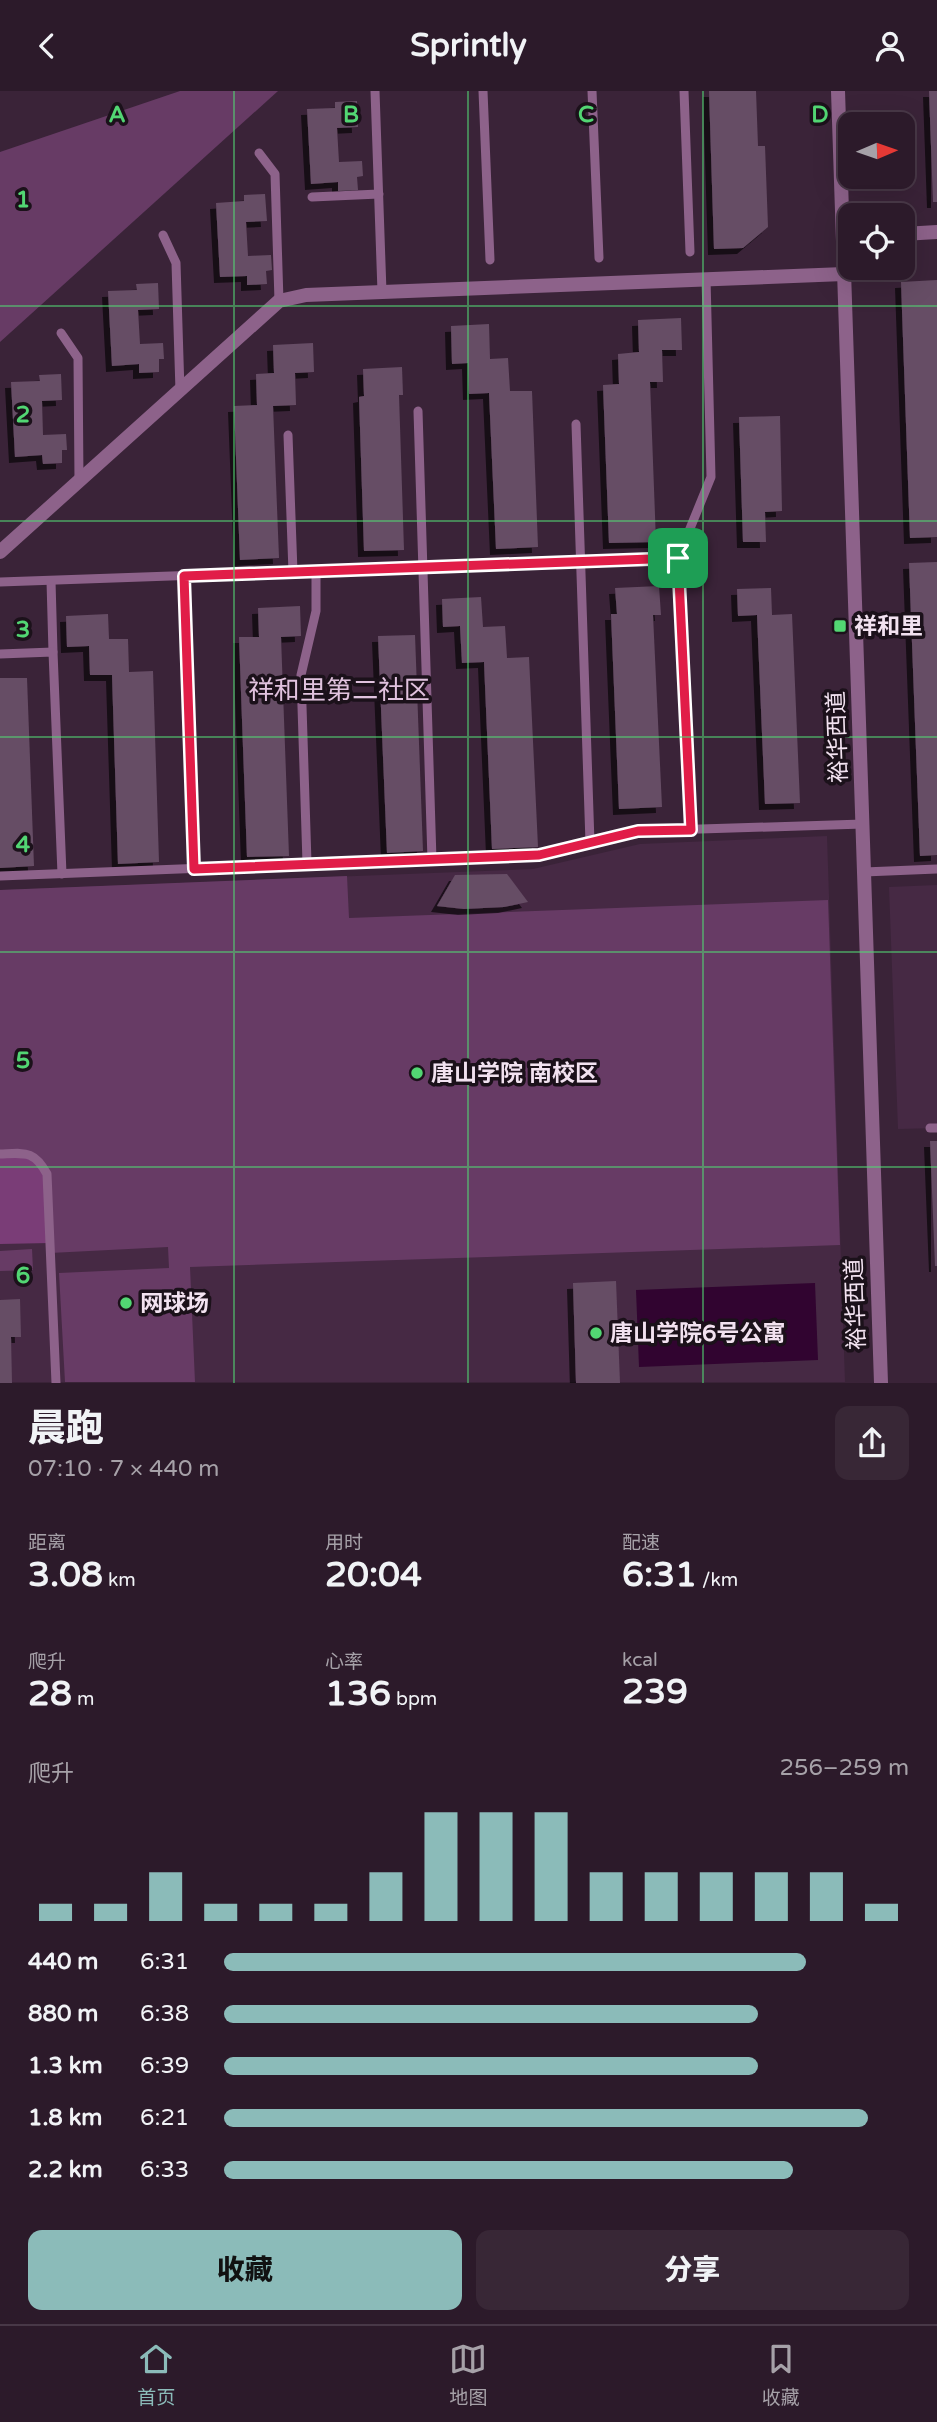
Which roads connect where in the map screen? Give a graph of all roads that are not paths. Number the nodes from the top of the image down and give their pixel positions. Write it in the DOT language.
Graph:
graph roads {
  1 [pos="375,91"];
  2 [pos="483,91"];
  3 [pos="592,91"];
  4 [pos="684,91"];
  5 [pos="838,91"];
  6 [pos="258,153"];
  7 [pos="379,194"];
  8 [pos="312,197"];
  9 [pos="845,203"];
  10 [pos="937,232"];
  11 [pos="915,233"];
  12 [pos="163,235"];
  13 [pos="690,252"];
  14 [pos="599,258"];
  15 [pos="489,260"];
  16 [pos="838,274"];
  17 [pos="706,278"];
  18 [pos="845,280"];
  19 [pos="382,292"];
  20 [pos="279,301"];
  21 [pos="61,333"];
  22 [pos="180,391"];
  23 [pos="418,411"];
  24 [pos="576,423"];
  25 [pos="288,435"];
  26 [pos="79,481"];
  27 [pos="0,552"];
  28 [pos="678,558"];
  29 [pos="581,561"];
  30 [pos="423,567"];
  31 [pos="316,571"];
  32 [pos="293,572"];
  33 [pos="184,576"];
  34 [pos="51,580"];
  35 [pos="0,582"];
  36 [pos="53,652"];
  37 [pos="0,654"];
  38 [pos="863,824"];
  39 [pos="691,830"];
  40 [pos="590,843"];
  41 [pos="432,860"];
  42 [pos="307,863"];
  43 [pos="194,869"];
  44 [pos="937,869"];
  45 [pos="864,872"];
  46 [pos="62,874"];
  47 [pos="0,876"];
  48 [pos="0,1154"];
  49 [pos="56,1383"];
  50 [pos="881,1383"];
  1 -- 7 [label="lane"];
  2 -- 15 [label="lane"];
  3 -- 14 [label="lane"];
  4 -- 13 [label="lane"];
  5 -- 9 [label="street, 裕华西道"];
  6 -- 20 [label="lane"];
  7 -- 8 [label="lane"];
  7 -- 19 [label="lane"];
  10 -- 11 [label="street"];
  12 -- 22 [label="lane"];
  16 -- 17 [label="street"];
  17 -- 19 [label="street"];
  17 -- 28 [label="lane"];
  18 -- 38 [label="street, 裕华西道"];
  19 -- 20 [label="street"];
  20 -- 22 [label="street"];
  21 -- 26 [label="lane"];
  22 -- 26 [label="street"];
  23 -- 30 [label="lane"];
  24 -- 29 [label="lane"];
  25 -- 32 [label="lane"];
  26 -- 27 [label="street"];
  28 -- 29 [label="lane"];
  28 -- 39 [label="lane"];
  29 -- 30 [label="lane"];
  29 -- 40 [label="lane"];
  30 -- 31 [label="lane"];
  30 -- 41 [label="lane"];
  31 -- 32 [label="lane"];
  31 -- 42 [label="lane"];
  32 -- 33 [label="lane"];
  33 -- 34 [label="lane"];
  33 -- 43 [label="lane"];
  34 -- 35 [label="lane"];
  34 -- 36 [label="lane"];
  36 -- 37 [label="lane"];
  36 -- 46 [label="lane"];
  38 -- 39 [label="lane"];
  38 -- 45 [label="street, 裕华西道"];
  39 -- 40 [label="lane"];
  40 -- 41 [label="lane"];
  41 -- 42 [label="lane"];
  42 -- 43 [label="lane"];
  43 -- 46 [label="lane"];
  44 -- 45 [label="lane"];
  45 -- 50 [label="street, 裕华西道"];
  46 -- 47 [label="lane"];
  48 -- 49 [label="lane"];
}
